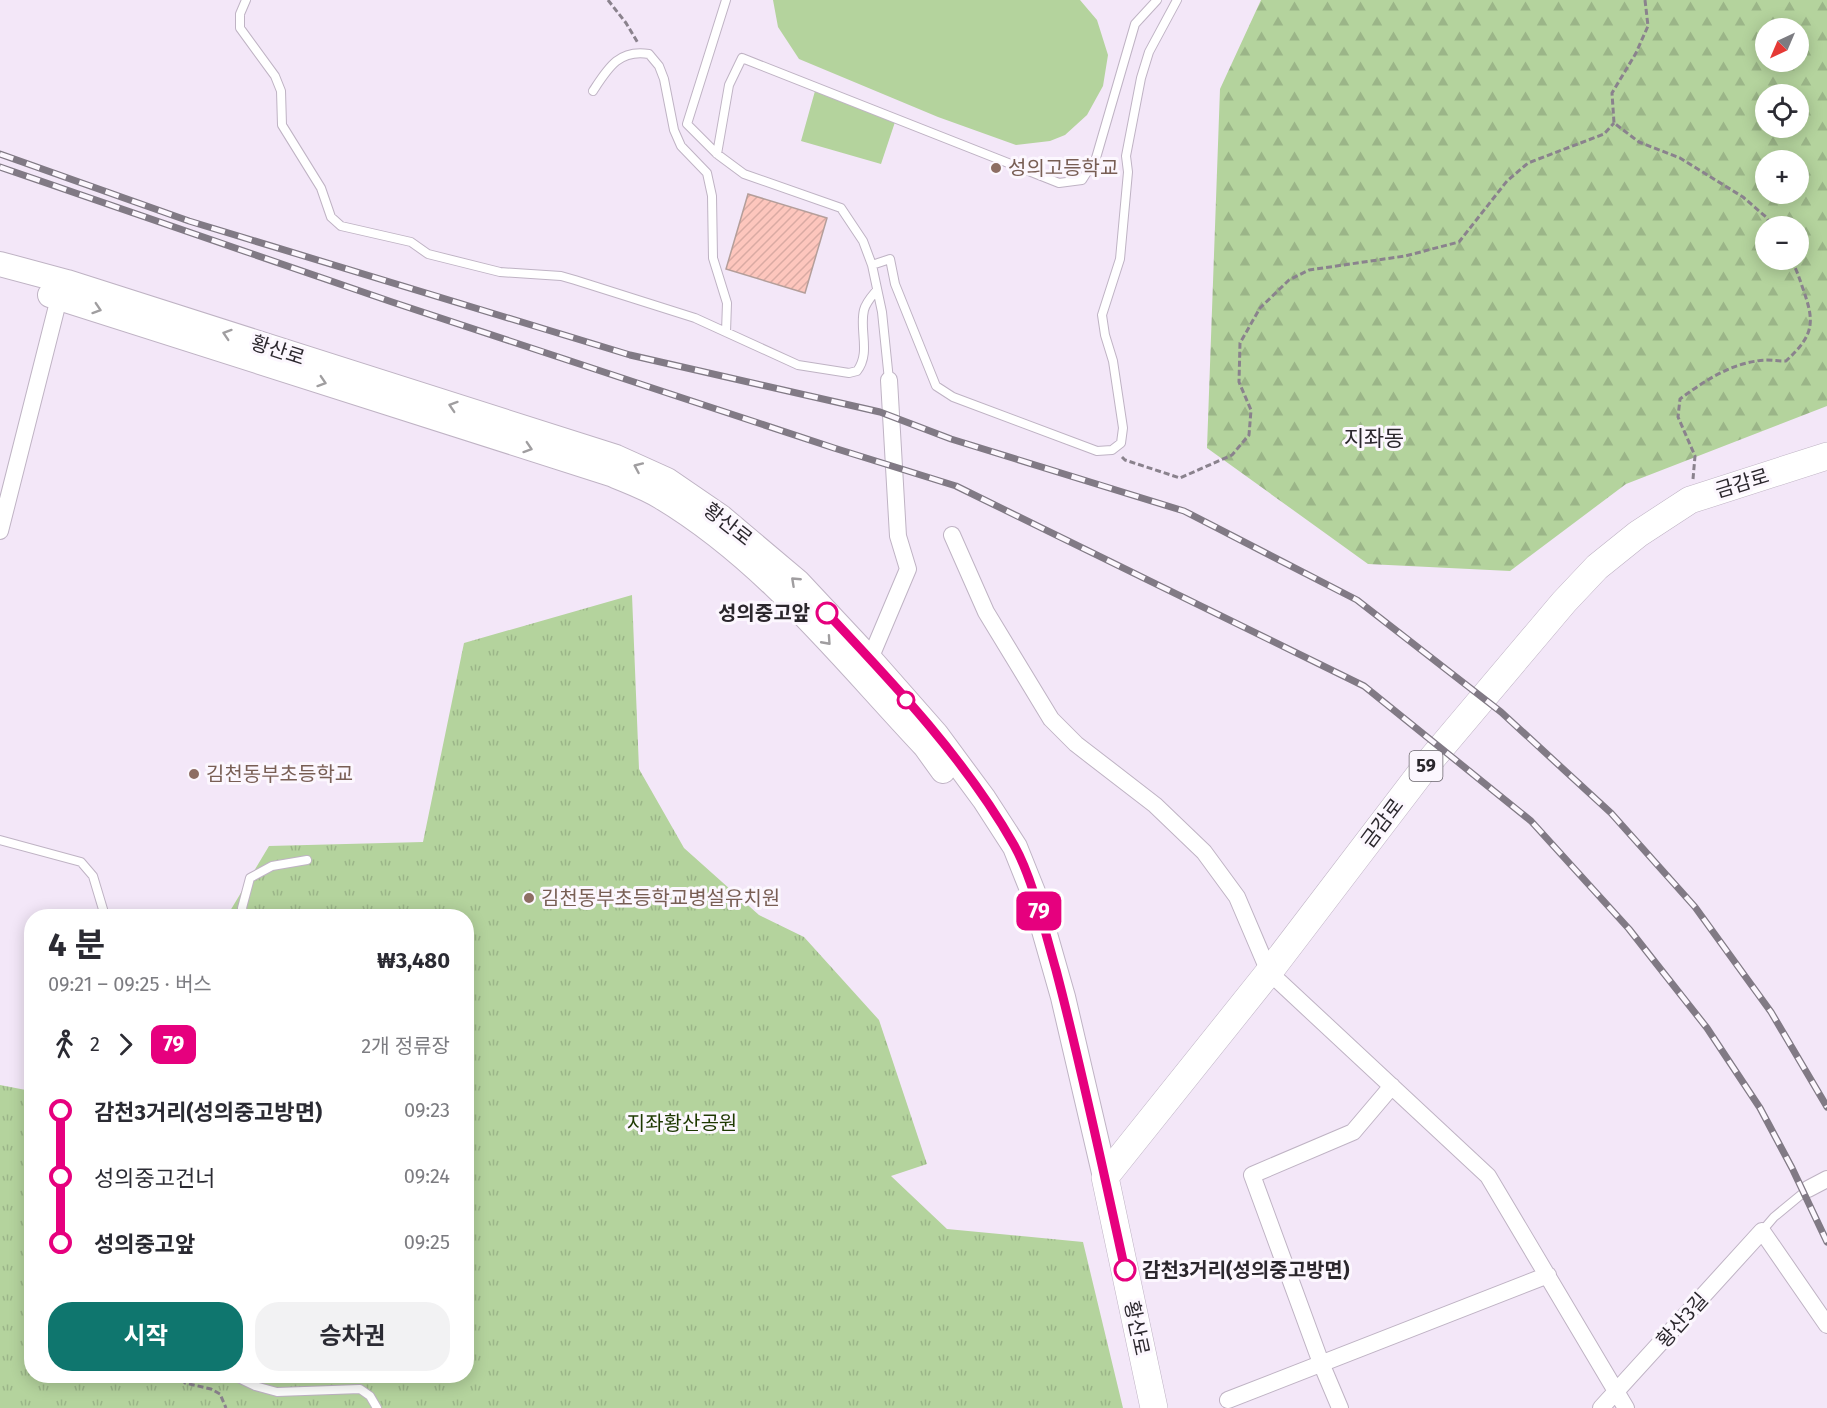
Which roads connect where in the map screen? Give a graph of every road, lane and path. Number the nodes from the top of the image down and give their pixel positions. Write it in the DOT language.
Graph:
graph roads {
  1 [pos="246,0"];
  2 [pos="608,0"];
  3 [pos="726,0"];
  4 [pos="1157,0"];
  5 [pos="1177,0"];
  6 [pos="1645,0"];
  7 [pos="649,54"];
  8 [pos="593,91"];
  9 [pos="1614,123"];
  10 [pos="717,154"];
  11 [pos="1765,216"];
  12 [pos="0,264"];
  13 [pos="872,265"];
  14 [pos="1795,270"];
  15 [pos="0,282"];
  16 [pos="63,290"];
  17 [pos="877,290"];
  18 [pos="726,332"];
  19 [pos="889,380"];
  20 [pos="1114,449"];
  21 [pos="1827,456"];
  22 [pos="1690,500"];
  23 [pos="0,531"];
  24 [pos="952,535"];
  25 [pos="870,659"];
  26 [pos="0,840"];
  27 [pos="307,860"];
  28 [pos="103,909"];
  29 [pos="243,909"];
  30 [pos="1269,972"];
  31 [pos="1392,1086"];
  32 [pos="1105,1177"];
  33 [pos="1827,1179"];
  34 [pos="1808,1189"];
  35 [pos="1762,1231"];
  36 [pos="1548,1275"];
  37 [pos="1827,1325"];
  38 [pos="1321,1364"];
  39 [pos="184,1383"];
  40 [pos="249,1383"];
  41 [pos="1618,1391"];
  42 [pos="1228,1400"];
  43 [pos="226,1408"];
  44 [pos="377,1408"];
  45 [pos="1154,1408"];
  46 [pos="1340,1408"];
  47 [pos="1601,1408"];
  48 [pos="1626,1408"];
  1 -- 18 [label="lane"];
  2 -- 7 [label="path"];
  3 -- 10 [label="lane"];
  4 -- 10 [label="lane"];
  5 -- 20 [label="lane"];
  6 -- 9 [label="path"];
  7 -- 8 [label="lane"];
  7 -- 18 [label="lane"];
  9 -- 11 [label="path"];
  9 -- 20 [label="path"];
  10 -- 13 [label="lane"];
  12 -- 16 [label="street, 황산로"];
  13 -- 17 [label="lane"];
  13 -- 20 [label="lane"];
  14 -- 22 [label="path"];
  15 -- 16 [label="street, 황산로"];
  16 -- 23 [label="street"];
  25 -- 16 [label="street, 황산로, one-way"];
  16 -- 32 [label="street, 황산로, one-way"];
  17 -- 18 [label="lane"];
  17 -- 19 [label="lane"];
  19 -- 25 [label="street"];
  21 -- 22 [label="main road, 금감로 / 59"];
  22 -- 30 [label="main road, 금감로 / 59"];
  24 -- 30 [label="street"];
  25 -- 32 [label="street, 황산로"];
  26 -- 28 [label="lane"];
  27 -- 29 [label="lane"];
  30 -- 31 [label="street"];
  30 -- 32 [label="main road, 금감로 / 59"];
  31 -- 36 [label="street"];
  31 -- 38 [label="street"];
  32 -- 45 [label="main road, 황산로"];
  33 -- 34 [label="street"];
  34 -- 35 [label="lane"];
  35 -- 37 [label="street"];
  35 -- 41 [label="street, 황산3길"];
  36 -- 38 [label="street"];
  36 -- 41 [label="street"];
  38 -- 42 [label="street"];
  38 -- 46 [label="street"];
  39 -- 43 [label="path"];
  40 -- 44 [label="lane"];
  41 -- 47 [label="street, 황산3길"];
  41 -- 48 [label="street"];
}
